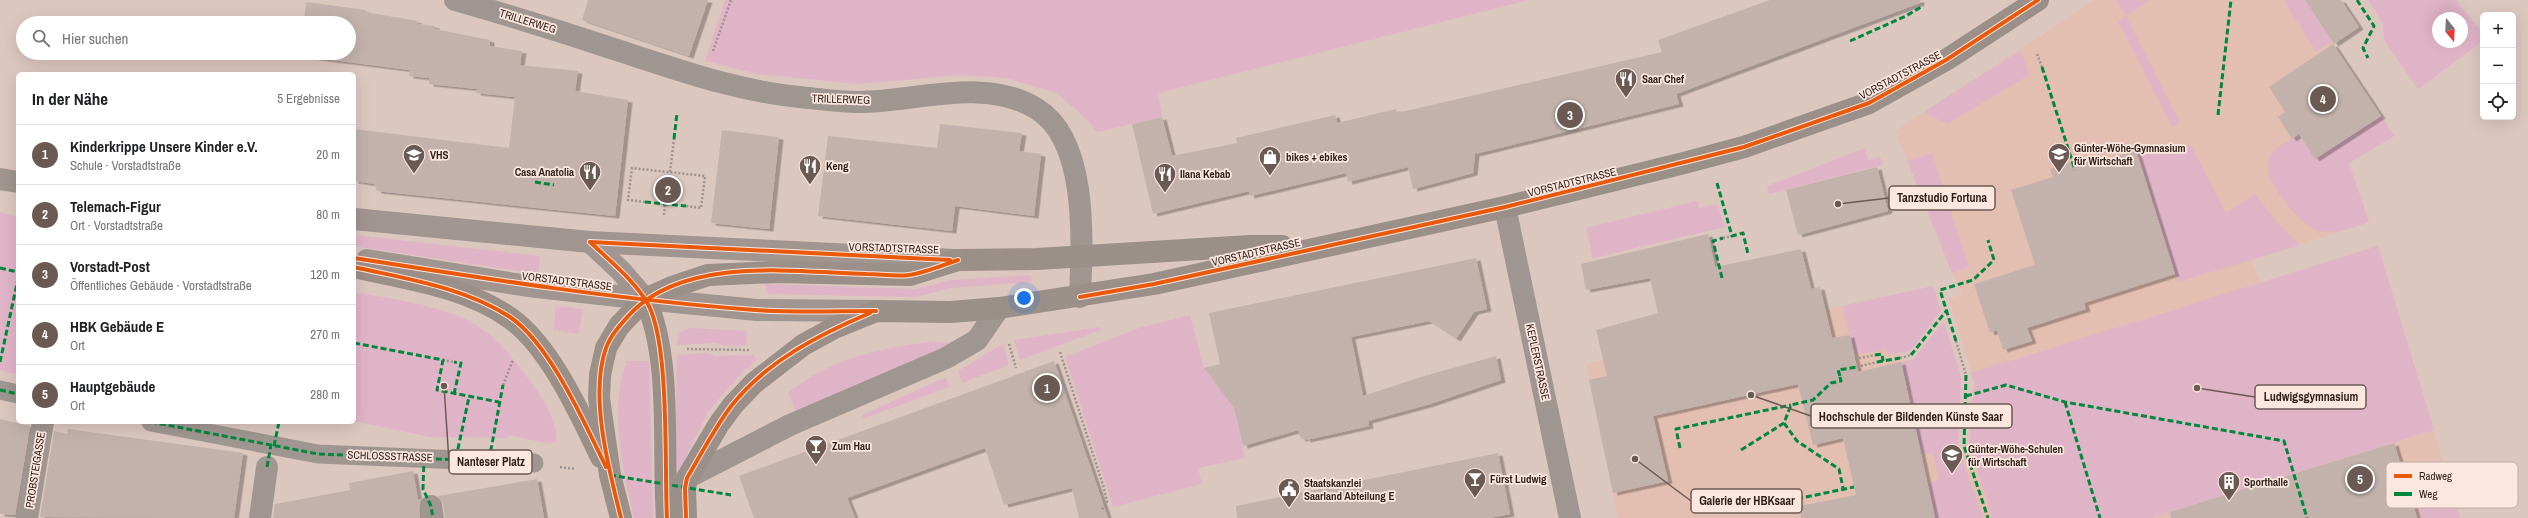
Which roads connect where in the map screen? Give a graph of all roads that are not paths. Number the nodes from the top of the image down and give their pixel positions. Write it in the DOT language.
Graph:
graph roads {
  1 [pos="455,0"];
  2 [pos="2038,0"];
  3 [pos="1505,207"];
  4 [pos="356,219"];
  5 [pos="590,242"];
  6 [pos="1320,246"];
  7 [pos="1082,256"];
  8 [pos="356,258"];
  9 [pos="958,260"];
  10 [pos="356,267"];
  11 [pos="1080,297"];
  12 [pos="645,299"];
  13 [pos="999,308"];
  14 [pos="876,311"];
  15 [pos="0,390"];
  16 [pos="16,394"];
  17 [pos="43,424"];
  18 [pos="161,424"];
  19 [pos="271,445"];
  20 [pos="534,462"];
  21 [pos="268,467"];
  22 [pos="610,475"];
  23 [pos="687,478"];
  24 [pos="27,518"];
  25 [pos="260,518"];
  26 [pos="621,518"];
  27 [pos="667,518"];
  28 [pos="686,518"];
  29 [pos="1570,518"];
  1 -- 7 [label="street, TRILLERWEG"];
  2 -- 3 [label="main road, VORSTADTSTRASSE"];
  3 -- 6 [label="main road, VORSTADTSTRASSE"];
  3 -- 29 [label="street, KEPLERSTRASSE"];
  4 -- 5 [label="main road, VORSTADTSTRASSE"];
  5 -- 9 [label="main road, VORSTADTSTRASSE"];
  5 -- 12 [label="main road"];
  6 -- 7 [label="main road, VORSTADTSTRASSE"];
  6 -- 11 [label="main road, VORSTADTSTRASSE"];
  7 -- 9 [label="main road, VORSTADTSTRASSE"];
  7 -- 11 [label="street, TRILLERWEG"];
  8 -- 12 [label="main road, VORSTADTSTRASSE"];
  9 -- 12 [label="main road"];
  10 -- 22 [label="main road"];
  11 -- 13 [label="main road, VORSTADTSTRASSE"];
  12 -- 14 [label="main road, VORSTADTSTRASSE"];
  12 -- 22 [label="main road"];
  12 -- 27 [label="main road"];
  13 -- 14 [label="main road, VORSTADTSTRASSE"];
  13 -- 23 [label="street"];
  14 -- 23 [label="main road"];
  15 -- 16 [label="street"];
  17 -- 24 [label="street, PROBSTEIGASSE"];
  18 -- 19 [label="street, SCHLOSSSTRASSE"];
  19 -- 20 [label="street, SCHLOSSSTRASSE"];
  19 -- 21 [label="street"];
  21 -- 25 [label="street"];
  22 -- 26 [label="main road"];
  23 -- 28 [label="main road"];
}
